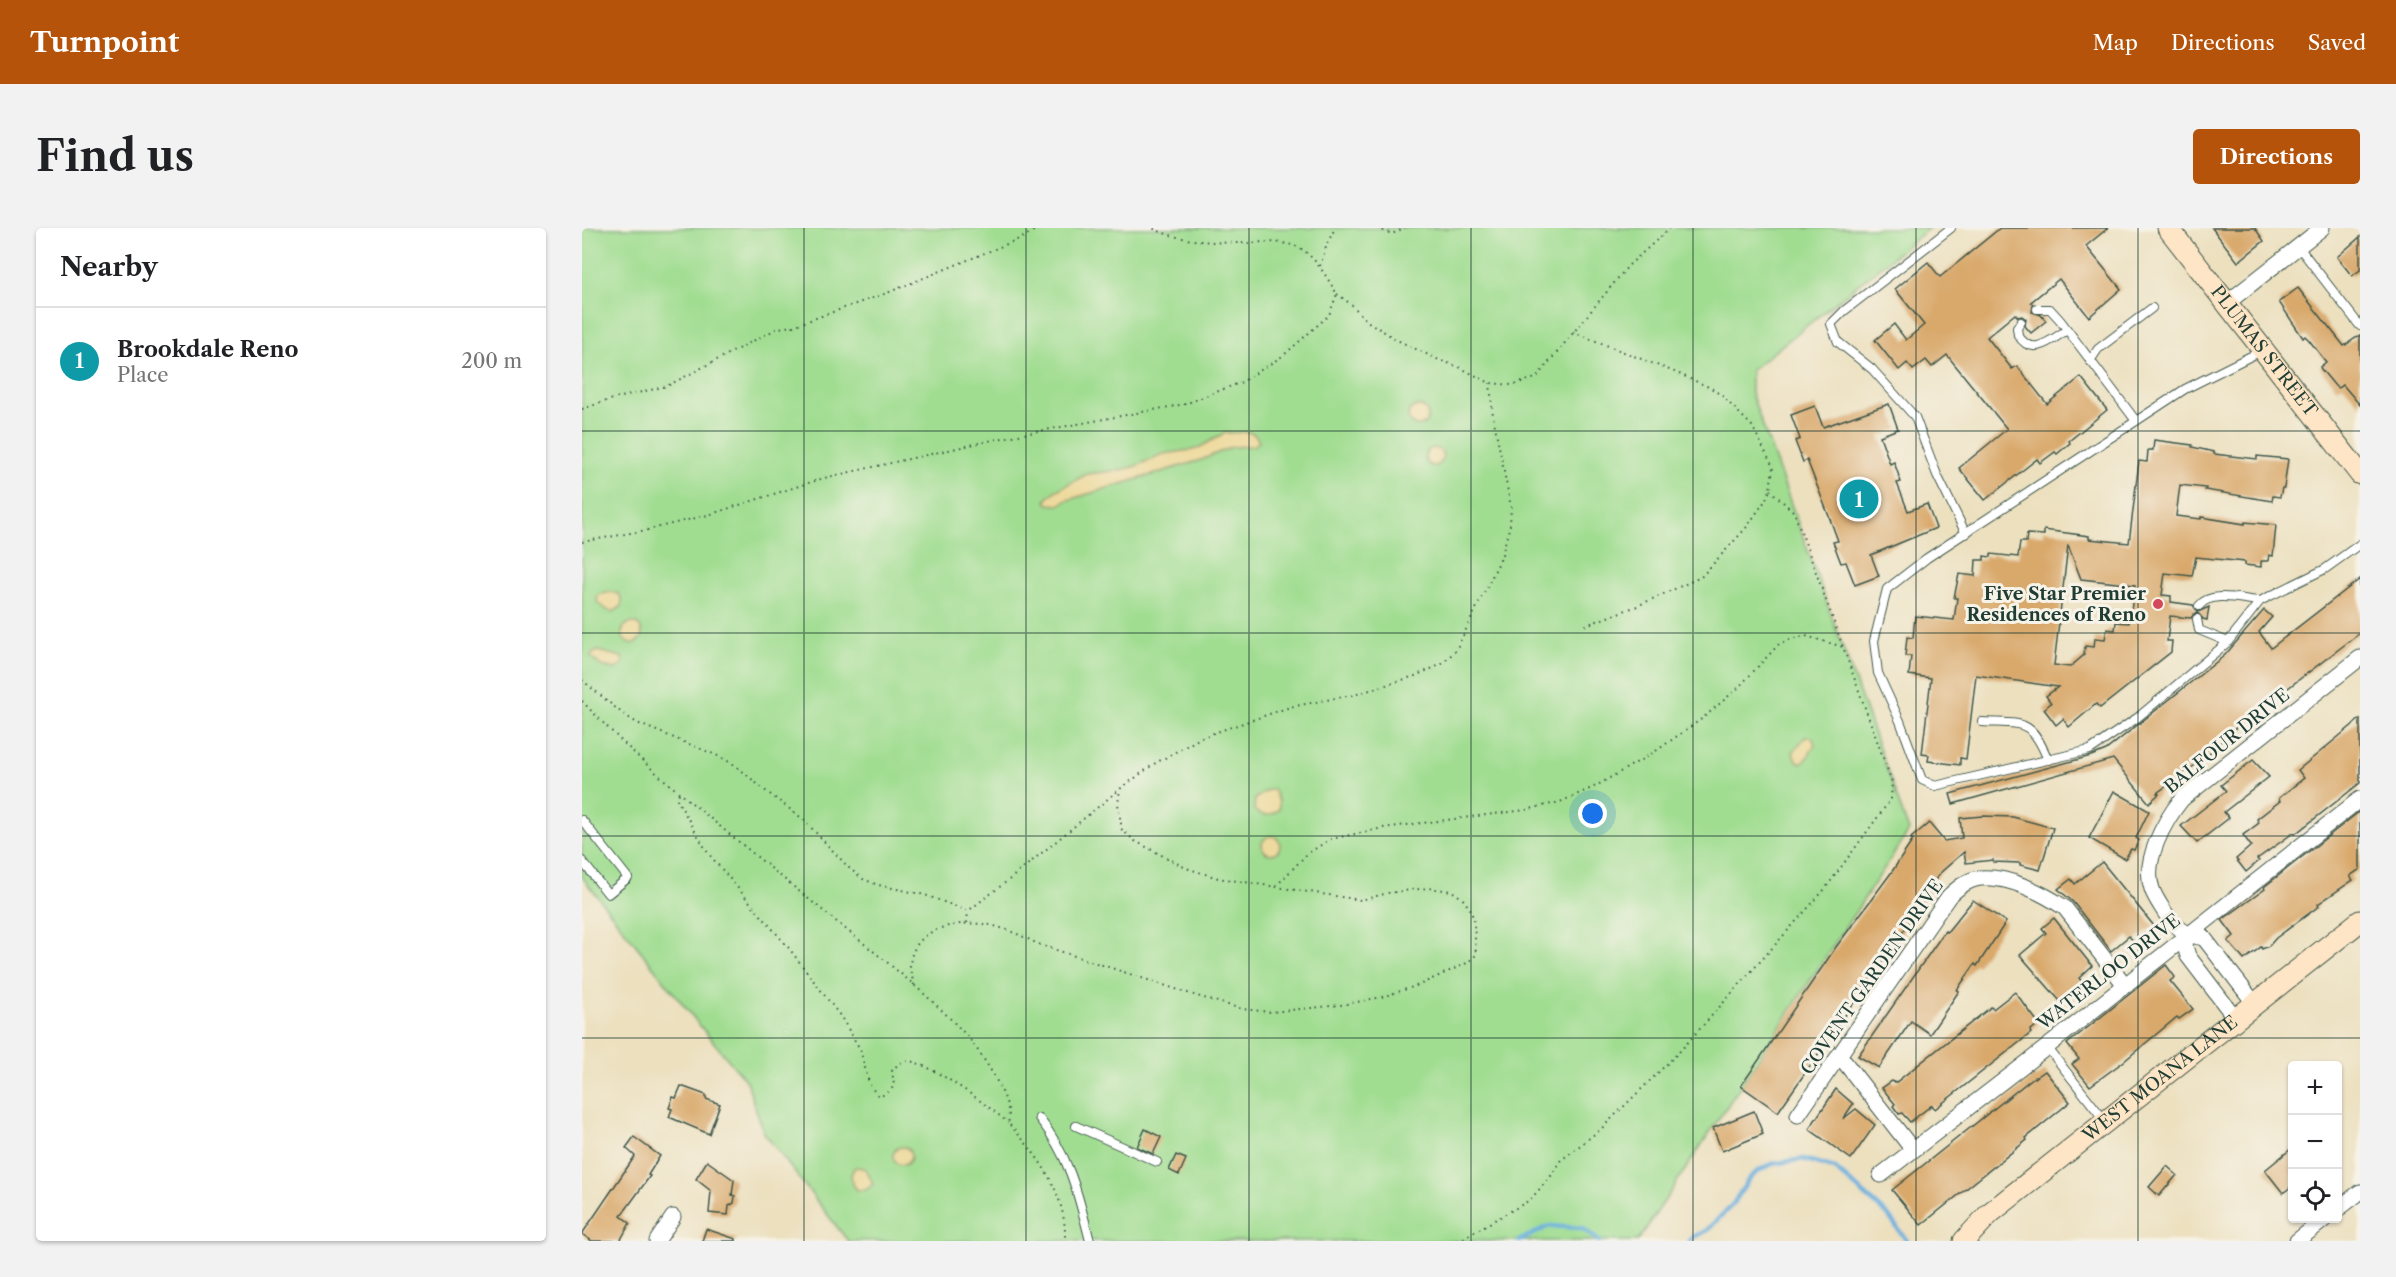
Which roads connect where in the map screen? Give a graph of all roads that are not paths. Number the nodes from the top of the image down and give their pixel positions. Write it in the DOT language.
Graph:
graph roads {
  1 [pos="1951,228"];
  2 [pos="2168,228"];
  3 [pos="2322,228"];
  4 [pos="2298,246"];
  5 [pos="2227,303"];
  6 [pos="2152,308"];
  7 [pos="2037,309"];
  8 [pos="2021,322"];
  9 [pos="2360,326"];
  10 [pos="2067,330"];
  11 [pos="2262,350"];
  12 [pos="2090,361"];
  13 [pos="2136,421"];
  14 [pos="2360,474"];
  15 [pos="1966,534"];
  16 [pos="2360,544"];
  17 [pos="2260,601"];
  18 [pos="2199,606"];
  19 [pos="2197,619"];
  20 [pos="2228,642"];
  21 [pos="2360,658"];
  22 [pos="1982,722"];
  23 [pos="2048,760"];
  24 [pos="2360,799"];
  25 [pos="582,820"];
  26 [pos="582,861"];
  27 [pos="2360,921"];
  28 [pos="2187,935"];
  29 [pos="2125,985"];
  30 [pos="2255,1004"];
  31 [pos="2236,1019"];
  32 [pos="2047,1047"];
  33 [pos="1839,1055"];
  34 [pos="1798,1115"];
  35 [pos="1039,1118"];
  36 [pos="2106,1121"];
  37 [pos="1076,1126"];
  38 [pos="1913,1150"];
  39 [pos="1157,1162"];
  40 [pos="1881,1175"];
  41 [pos="2360,1192"];
  42 [pos="2342,1205"];
  43 [pos="674,1217"];
  44 [pos="2320,1223"];
  45 [pos="657,1241"];
  46 [pos="1090,1241"];
  47 [pos="1964,1241"];
  48 [pos="2297,1241"];
  1 -- 15 [label="lane"];
  2 -- 5 [label="street, PLUMAS STREET"];
  3 -- 4 [label="street"];
  4 -- 5 [label="street"];
  4 -- 9 [label="lane"];
  5 -- 11 [label="street, PLUMAS STREET"];
  6 -- 12 [label="lane"];
  7 -- 10 [label="lane"];
  8 -- 10 [label="lane"];
  10 -- 12 [label="lane"];
  11 -- 13 [label="lane"];
  11 -- 14 [label="street, PLUMAS STREET"];
  12 -- 13 [label="lane"];
  13 -- 15 [label="lane"];
  15 -- 23 [label="lane"];
  16 -- 17 [label="lane"];
  17 -- 18 [label="lane"];
  17 -- 20 [label="lane"];
  19 -- 20 [label="lane"];
  20 -- 23 [label="lane"];
  21 -- 28 [label="street, BALFOUR DRIVE"];
  22 -- 23 [label="lane"];
  24 -- 28 [label="street, WATERLOO DRIVE"];
  25 -- 26 [label="lane"];
  27 -- 30 [label="street, WEST MOANA LANE"];
  28 -- 29 [label="street, WATERLOO DRIVE"];
  28 -- 30 [label="street, BALFOUR DRIVE"];
  28 -- 31 [label="street"];
  29 -- 32 [label="street, WATERLOO DRIVE"];
  29 -- 33 [label="street, COVENT GARDEN DRIVE"];
  30 -- 31 [label="street, WEST MOANA LANE"];
  31 -- 36 [label="street, WEST MOANA LANE"];
  32 -- 36 [label="lane"];
  32 -- 38 [label="street, WATERLOO DRIVE"];
  33 -- 34 [label="street, COVENT GARDEN DRIVE"];
  33 -- 38 [label="street"];
  35 -- 46 [label="lane"];
  36 -- 47 [label="street, WEST MOANA LANE"];
  37 -- 39 [label="lane"];
  38 -- 40 [label="street, WATERLOO DRIVE"];
  41 -- 42 [label="street"];
  43 -- 45 [label="street"];
  44 -- 48 [label="street"];
}
